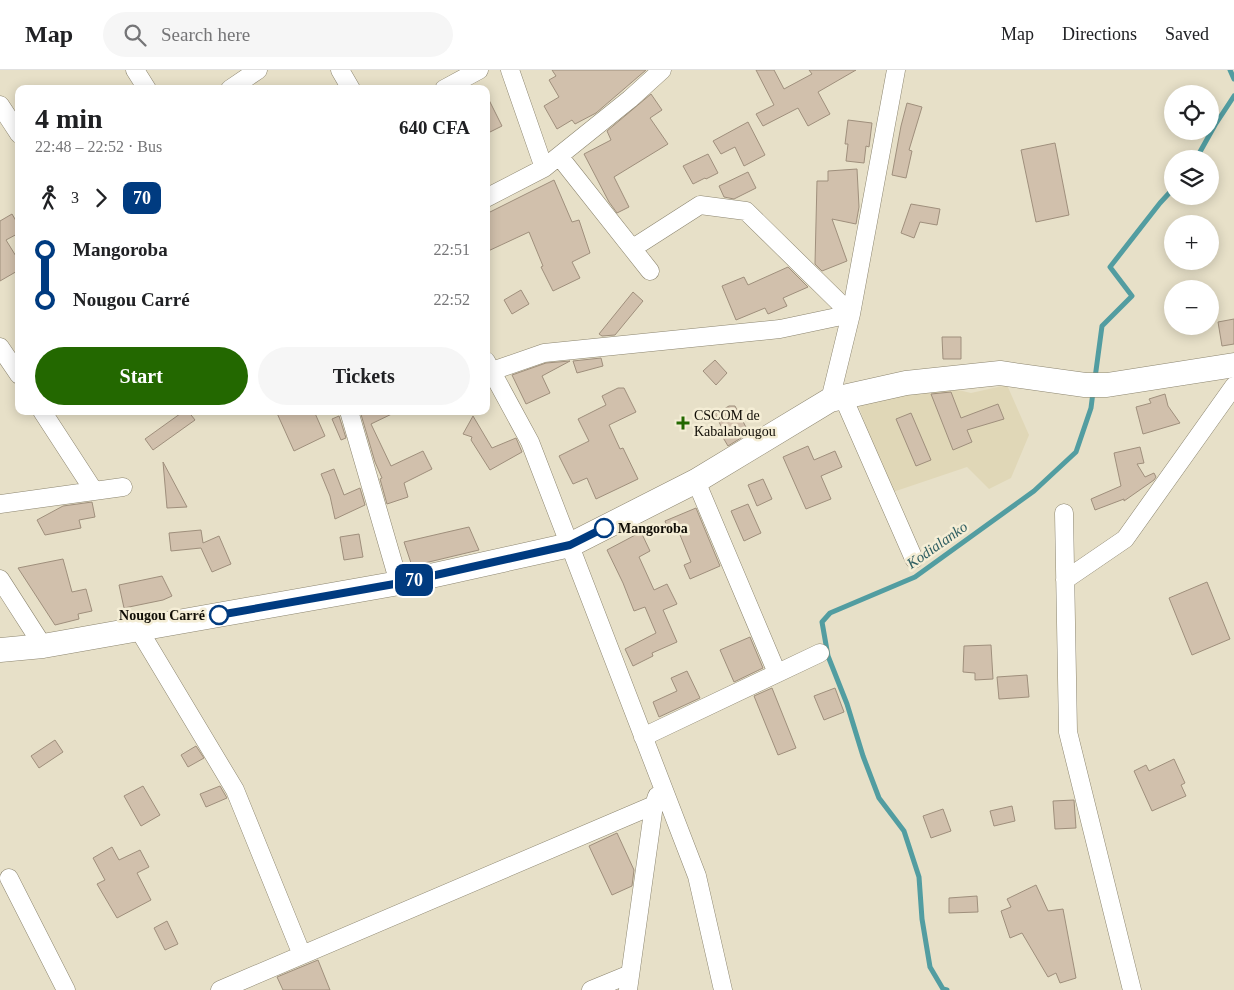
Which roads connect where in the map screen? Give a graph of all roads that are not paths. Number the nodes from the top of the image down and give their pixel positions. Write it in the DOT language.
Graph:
graph roads {
  1 [pos="135,70"];
  2 [pos="258,70"];
  3 [pos="340,70"];
  4 [pos="479,70"];
  5 [pos="510,70"];
  6 [pos="662,70"];
  7 [pos="896,70"];
  8 [pos="144,85"];
  9 [pos="236,85"];
  10 [pos="349,85"];
  11 [pos="451,85"];
  12 [pos="0,105"];
  13 [pos="15,128"];
  14 [pos="559,156"];
  15 [pos="544,168"];
  16 [pos="490,196"];
  17 [pos="632,248"];
  18 [pos="650,271"];
  19 [pos="851,314"];
  20 [pos="0,346"];
  21 [pos="1234,365"];
  22 [pos="490,366"];
  23 [pos="490,368"];
  24 [pos="15,370"];
  25 [pos="1234,386"];
  26 [pos="836,398"];
  27 [pos="45,415"];
  28 [pos="350,415"];
  29 [pos="696,481"];
  30 [pos="123,487"];
  31 [pos="94,491"];
  32 [pos="0,504"];
  33 [pos="1064,513"];
  34 [pos="570,545"];
  35 [pos="914,559"];
  36 [pos="0,579"];
  37 [pos="1065,580"];
  38 [pos="400,583"];
  39 [pos="139,630"];
  40 [pos="42,646"];
  41 [pos="0,650"];
  42 [pos="820,653"];
  43 [pos="777,673"];
  44 [pos="644,736"];
  45 [pos="662,784"];
  46 [pos="654,805"];
  47 [pos="9,878"];
  48 [pos="302,955"];
  49 [pos="629,982"];
  50 [pos="66,990"];
  51 [pos="220,990"];
  52 [pos="591,990"];
  53 [pos="722,990"];
  54 [pos="1132,990"];
  1 -- 8 [label="street"];
  2 -- 9 [label="street"];
  3 -- 10 [label="street"];
  4 -- 11 [label="street"];
  5 -- 15 [label="street"];
  6 -- 14 [label="street"];
  7 -- 19 [label="street"];
  12 -- 13 [label="street"];
  14 -- 15 [label="street"];
  14 -- 17 [label="street"];
  15 -- 16 [label="street"];
  17 -- 18 [label="street"];
  17 -- 19 [label="street"];
  19 -- 22 [label="street"];
  19 -- 26 [label="street"];
  20 -- 24 [label="street"];
  21 -- 26 [label="street"];
  23 -- 34 [label="street"];
  25 -- 37 [label="street"];
  26 -- 29 [label="street"];
  26 -- 35 [label="street"];
  27 -- 31 [label="street"];
  28 -- 38 [label="street"];
  29 -- 34 [label="street"];
  29 -- 43 [label="street"];
  30 -- 31 [label="street"];
  31 -- 32 [label="street"];
  33 -- 37 [label="street"];
  34 -- 38 [label="street"];
  34 -- 44 [label="street"];
  36 -- 40 [label="street"];
  37 -- 54 [label="street"];
  38 -- 39 [label="street"];
  39 -- 40 [label="street"];
  39 -- 48 [label="street"];
  40 -- 41 [label="street"];
  42 -- 43 [label="street"];
  43 -- 44 [label="street"];
  44 -- 45 [label="street"];
  45 -- 46 [label="street"];
  45 -- 53 [label="street"];
  46 -- 48 [label="street"];
  46 -- 49 [label="street"];
  47 -- 50 [label="street"];
  48 -- 51 [label="street"];
  49 -- 52 [label="street"];
}
